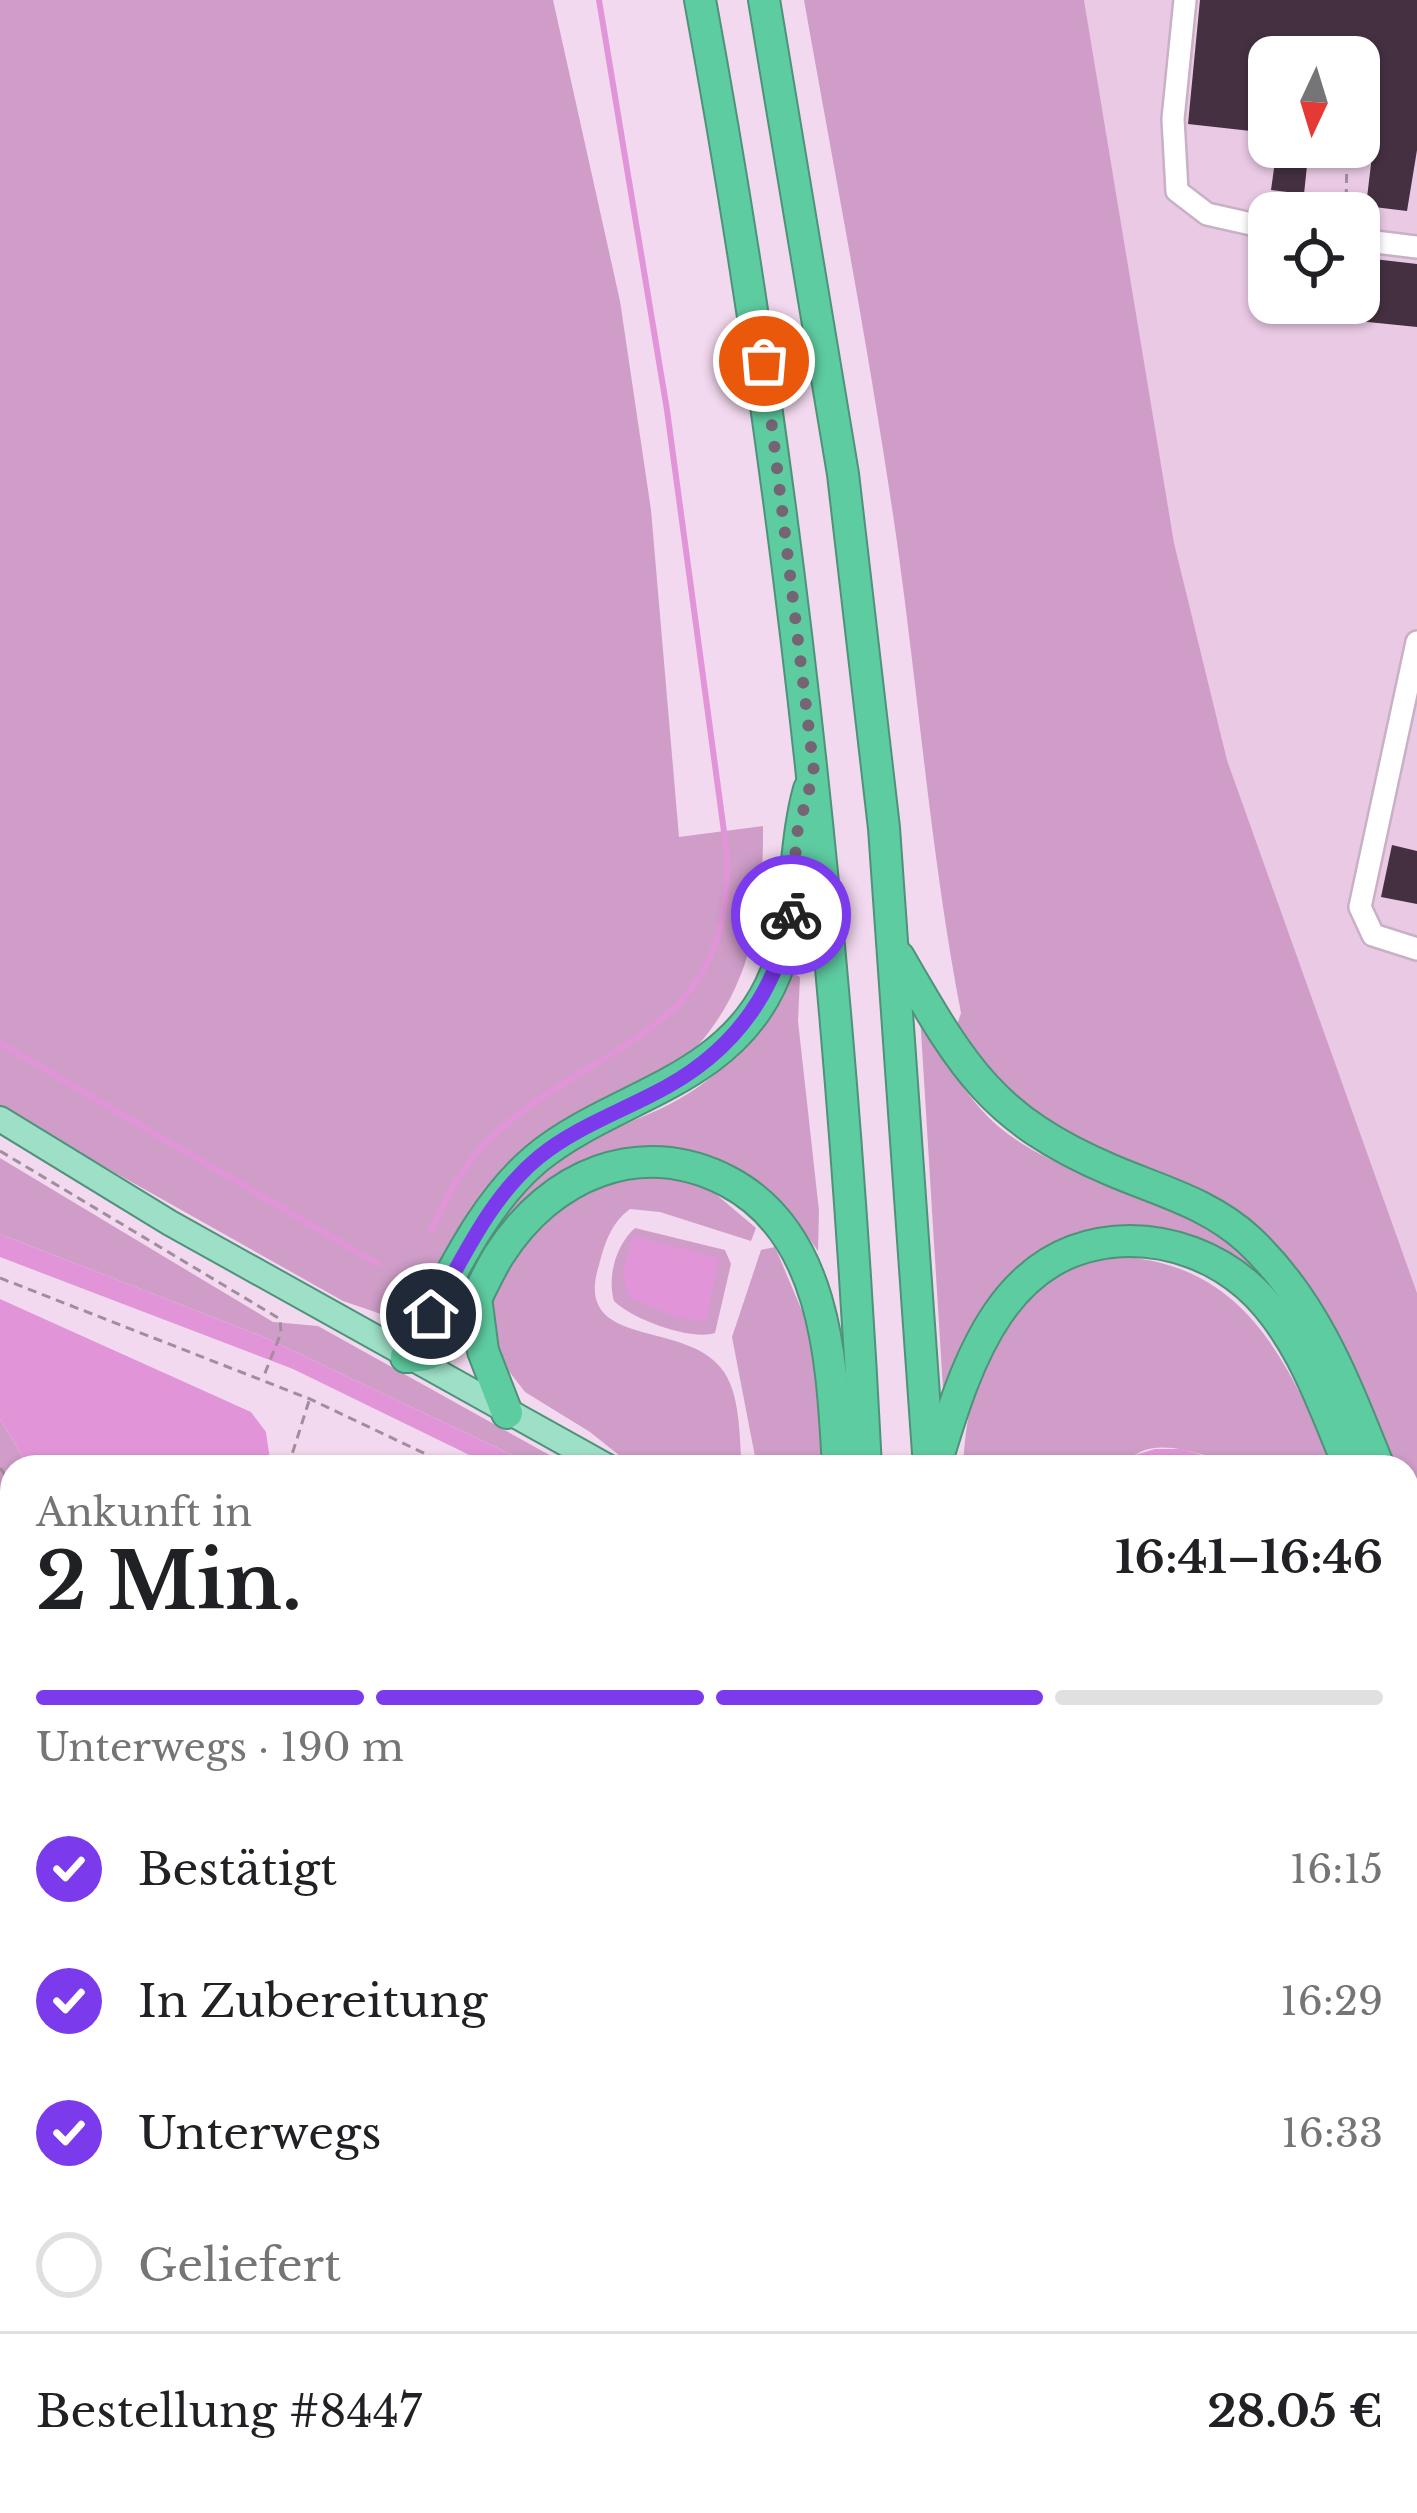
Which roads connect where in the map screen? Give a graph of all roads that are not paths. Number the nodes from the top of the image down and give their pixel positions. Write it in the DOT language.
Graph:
graph roads {
  1 [pos="700,0"];
  2 [pos="764,0"];
  3 [pos="1185,0"];
  4 [pos="1248,223"];
  5 [pos="1380,243"];
  6 [pos="1417,247"];
  7 [pos="1417,642"];
  8 [pos="814,772"];
  9 [pos="1417,949"];
  10 [pos="896,952"];
  11 [pos="0,1119"];
  12 [pos="476,1297"];
  13 [pos="406,1357"];
  14 [pos="507,1413"];
  15 [pos="586,1455"];
  16 [pos="837,1455"];
  17 [pos="865,1455"];
  18 [pos="931,1455"];
  19 [pos="936,1455"];
  20 [pos="1343,1455"];
  21 [pos="1373,1455"];
  1 -- 8 [label="highway"];
  2 -- 10 [label="highway"];
  3 -- 4 [label="lane"];
  5 -- 6 [label="lane"];
  7 -- 9 [label="lane"];
  8 -- 13 [label="highway"];
  8 -- 17 [label="highway"];
  10 -- 18 [label="highway"];
  10 -- 21 [label="highway"];
  11 -- 13 [label="main road"];
  12 -- 13 [label="highway"];
  12 -- 14 [label="highway"];
  12 -- 16 [label="highway"];
  13 -- 14 [label="main road"];
  14 -- 15 [label="main road"];
  19 -- 20 [label="highway"];
}
